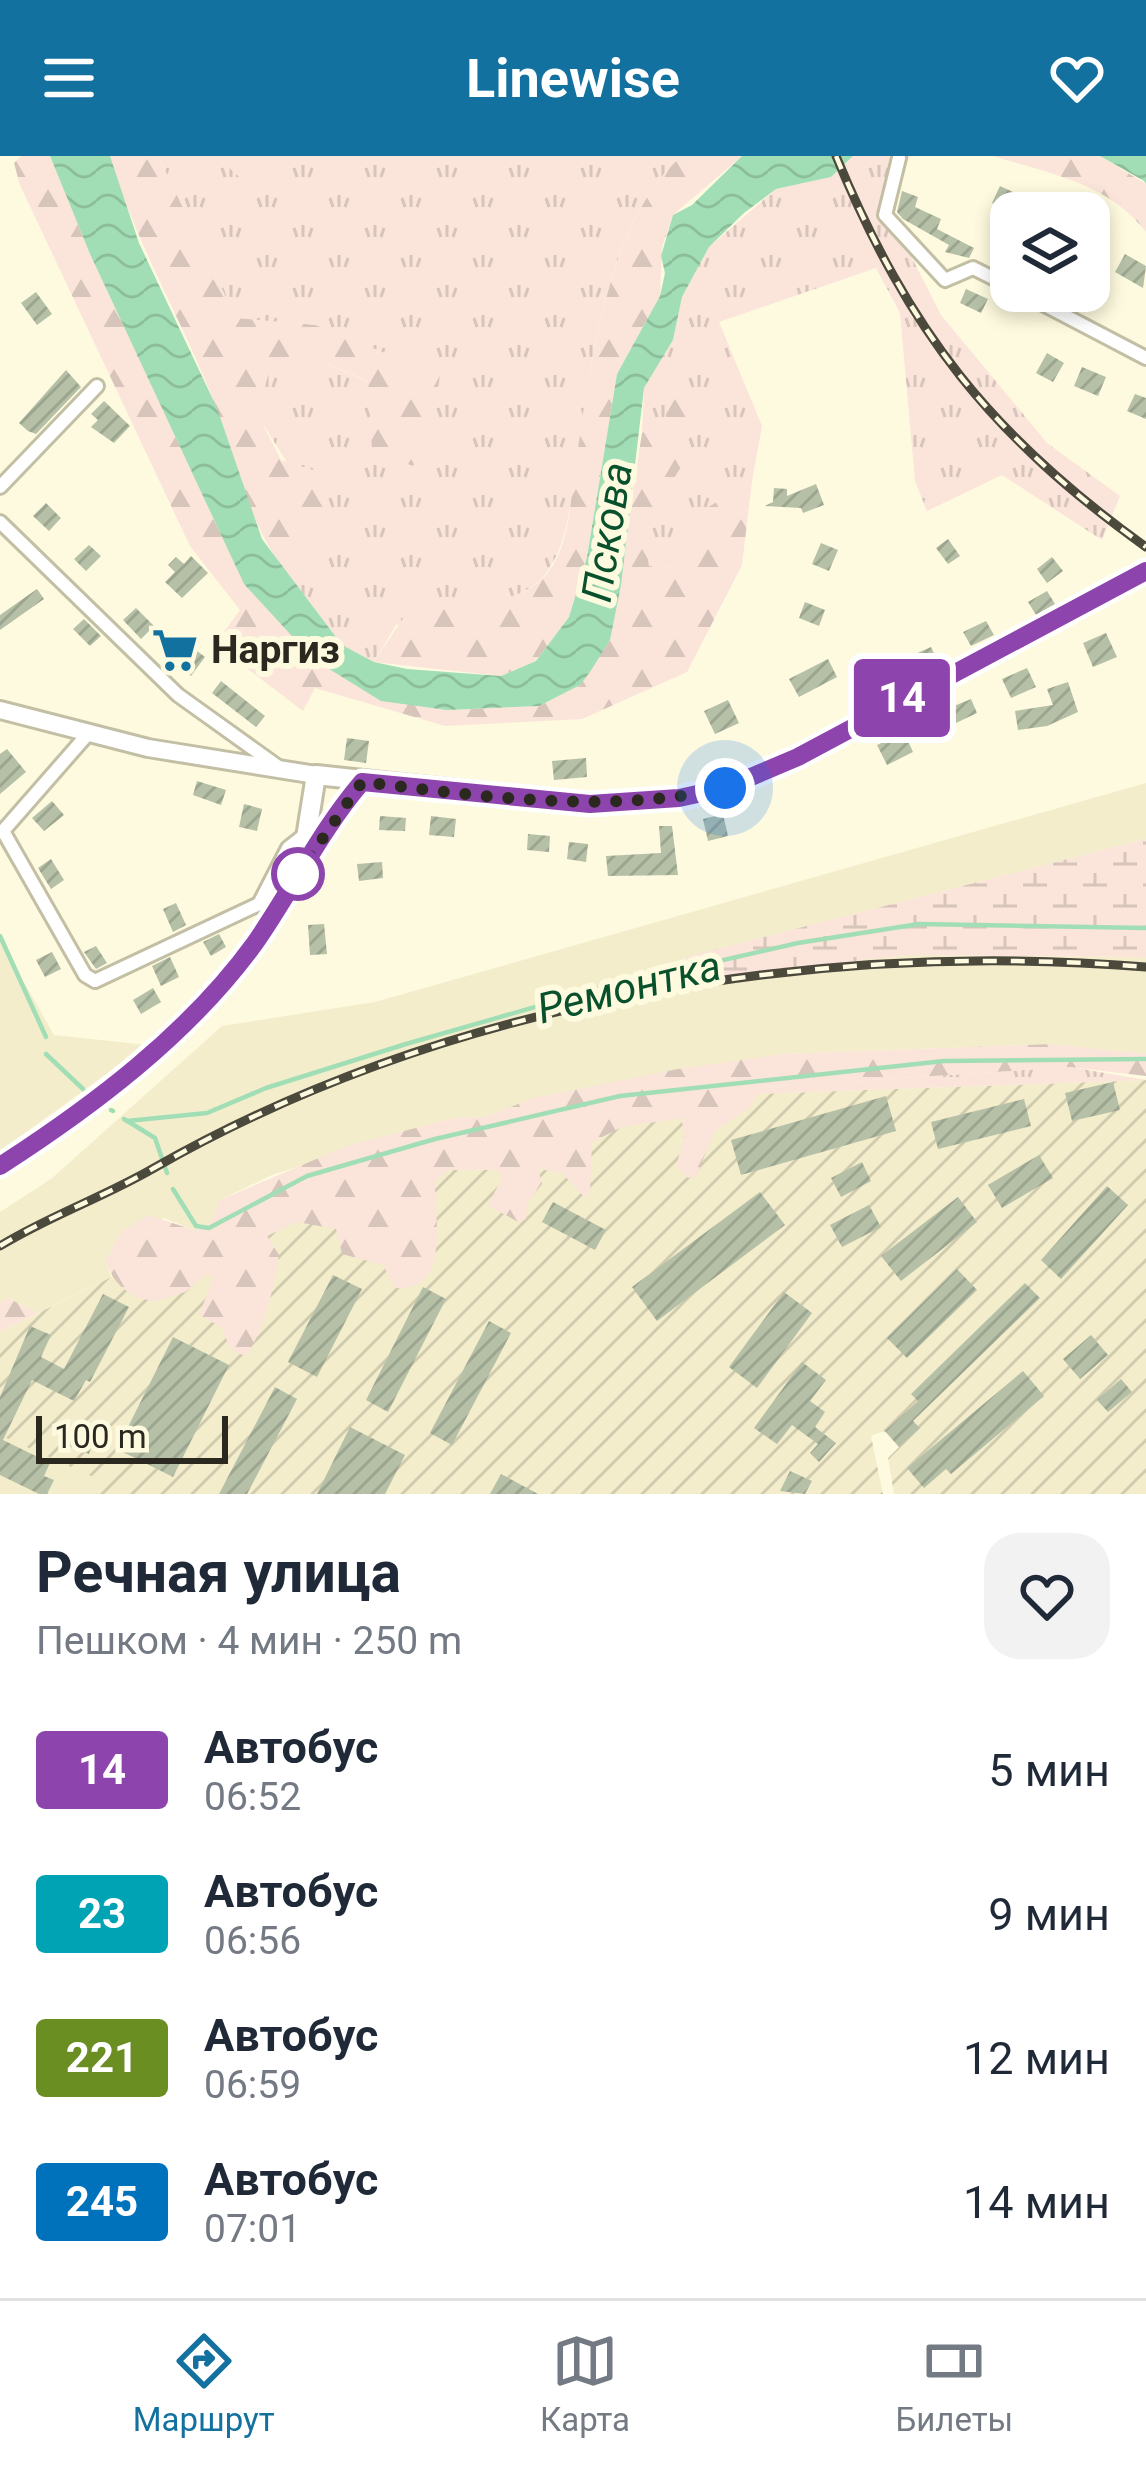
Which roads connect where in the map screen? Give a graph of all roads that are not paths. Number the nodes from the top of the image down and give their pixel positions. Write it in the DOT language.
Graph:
graph roads {
  1 [pos="899,158"];
  2 [pos="990,276"];
  3 [pos="1059,312"];
  4 [pos="1146,358"];
  5 [pos="98,386"];
  6 [pos="0,487"];
  7 [pos="0,522"];
  8 [pos="1146,571"];
  9 [pos="0,710"];
  10 [pos="87,735"];
  11 [pos="284,769"];
  12 [pos="316,775"];
  13 [pos="362,782"];
  14 [pos="307,833"];
  15 [pos="301,868"];
  16 [pos="0,1166"];
  1 -- 2 [label="street"];
  3 -- 4 [label="street"];
  5 -- 6 [label="street"];
  7 -- 11 [label="street"];
  8 -- 13 [label="main road"];
  9 -- 10 [label="street"];
  10 -- 11 [label="street"];
  10 -- 14 [label="street"];
  11 -- 12 [label="street"];
  12 -- 13 [label="main road"];
  12 -- 14 [label="main road"];
  13 -- 15 [label="main road"];
  14 -- 15 [label="main road"];
  15 -- 16 [label="main road"];
}
